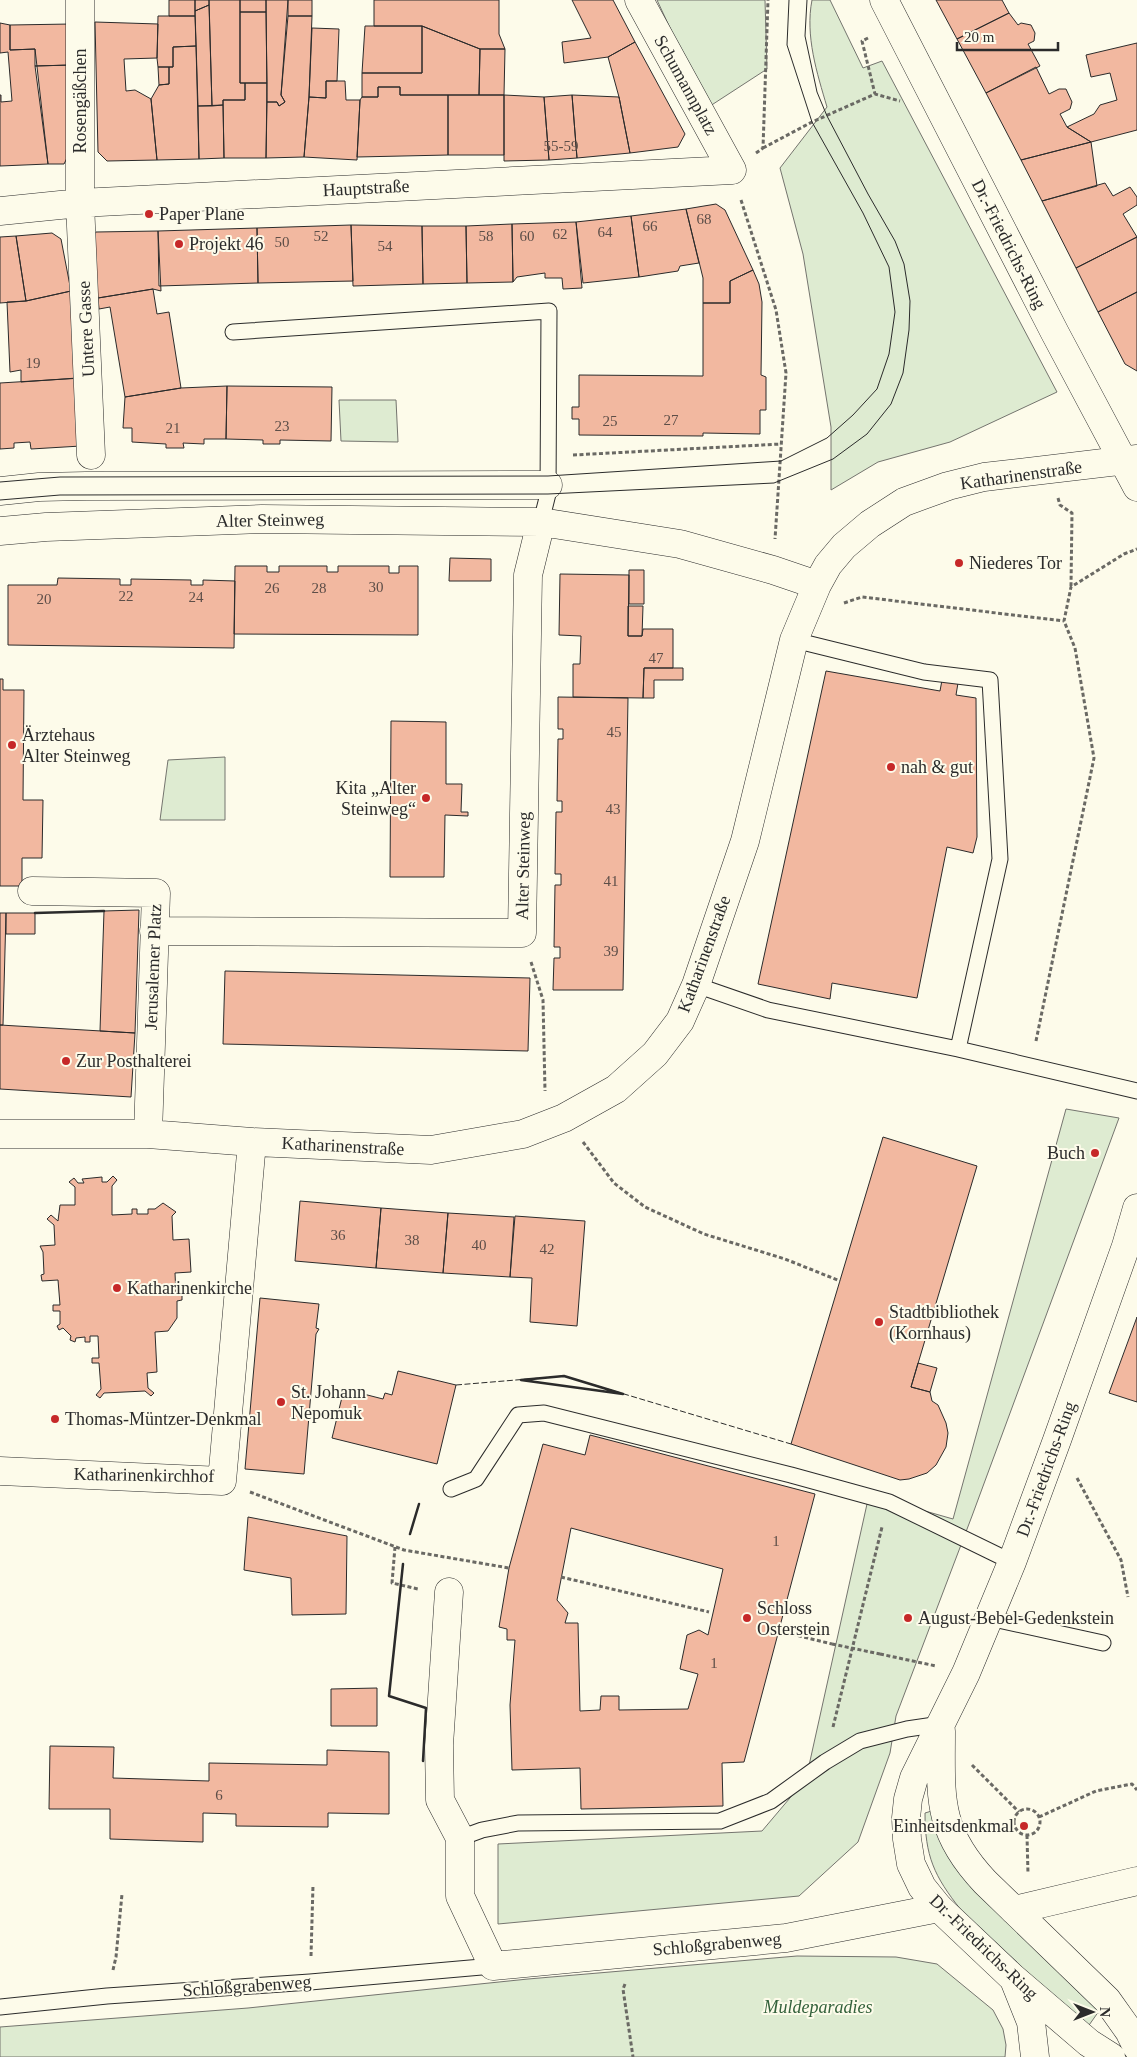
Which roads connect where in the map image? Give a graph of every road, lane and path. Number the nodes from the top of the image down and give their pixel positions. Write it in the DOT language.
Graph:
graph roads {
  1 [pos="80,0"];
  2 [pos="639,0"];
  3 [pos="768,0"];
  4 [pos="884,0"];
  5 [pos="896,24"];
  6 [pos="874,94"];
  7 [pos="941,113"];
  8 [pos="763,148"];
  9 [pos="732,170"];
  10 [pos="80,203"];
  11 [pos="0,211"];
  12 [pos="234,332"];
  13 [pos="91,455"];
  14 [pos="1130,459"];
  15 [pos="1048,470"];
  16 [pos="548,485"];
  17 [pos="1137,487"];
  18 [pos="0,491"];
  19 [pos="541,522"];
  20 [pos="0,531"];
  21 [pos="1137,549"];
  22 [pos="773,570"];
  23 [pos="817,586"];
  24 [pos="1071,587"];
  25 [pos="1064,621"];
  26 [pos="798,629"];
  27 [pos="32,892"];
  28 [pos="154,931"];
  29 [pos="522,933"];
  30 [pos="696,985"];
  31 [pos="958,1050"];
  32 [pos="1031,1066"];
  33 [pos="1137,1091"];
  34 [pos="564,1118"];
  35 [pos="0,1134"];
  36 [pos="148,1134"];
  37 [pos="252,1142"];
  38 [pos="1137,1208"];
  39 [pos="1131,1248"];
  40 [pos="840,1281"];
  41 [pos="1057,1440"];
  42 [pos="0,1471"];
  43 [pos="222,1481"];
  44 [pos="451,1488"];
  45 [pos="888,1502"];
  46 [pos="395,1547"];
  47 [pos="404,1550"];
  48 [pos="1012,1562"];
  49 [pos="561,1577"];
  50 [pos="410,1588"];
  51 [pos="449,1592"];
  52 [pos="1128,1597"];
  53 [pos="709,1612"];
  54 [pos="989,1618"];
  55 [pos="779,1631"];
  56 [pos="1103,1643"];
  57 [pos="966,1673"];
  58 [pos="941,1730"];
  59 [pos="824,1762"];
  60 [pos="1137,1790"];
  61 [pos="1020,1812"];
  62 [pos="1039,1817"];
  63 [pos="1027,1835"];
  64 [pos="460,1838"];
  65 [pos="1137,1882"];
  66 [pos="313,1885"];
  67 [pos="122,1894"];
  68 [pos="938,1908"];
  69 [pos="1021,1909"];
  70 [pos="639,1951"];
  71 [pos="493,1966"];
  72 [pos="1013,1978"];
  73 [pos="310,1982"];
  74 [pos="107,1996"];
  75 [pos="0,2007"];
  76 [pos="1137,2047"];
  77 [pos="633,2057"];
  78 [pos="1035,2057"];
  79 [pos="1111,2057"];
  1 -- 10 [label="street, Rosengäßchen"];
  2 -- 9 [label="street, Schumannplatz"];
  3 -- 8 [label="path"];
  4 -- 5 [label="street, Dr.-Friedrichs-Ring"];
  5 -- 6 [label="path"];
  5 -- 7 [label="street, Dr.-Friedrichs-Ring"];
  6 -- 7 [label="path"];
  6 -- 8 [label="path"];
  7 -- 14 [label="street, Dr.-Friedrichs-Ring"];
  8 -- 9 [label="path"];
  9 -- 10 [label="street, Hauptstraße"];
  9 -- 22 [label="path"];
  10 -- 11 [label="street, Hauptstraße"];
  10 -- 13 [label="street, Untere Gasse"];
  12 -- 16 [label="lane, Alter Steinweg"];
  14 -- 15 [label="street, Katharinenstraße"];
  14 -- 17 [label="street, Dr.-Friedrichs-Ring"];
  15 -- 23 [label="street, Katharinenstraße"];
  15 -- 24 [label="path"];
  16 -- 18 [label="street"];
  16 -- 19 [label="lane, Alter Steinweg"];
  19 -- 20 [label="street, Alter Steinweg"];
  19 -- 22 [label="street, Alter Steinweg"];
  19 -- 29 [label="street, Alter Steinweg"];
  21 -- 24 [label="path"];
  22 -- 23 [label="street, Alter Steinweg"];
  23 -- 26 [label="street, Katharinenstraße"];
  24 -- 25 [label="path"];
  25 -- 26 [label="path"];
  25 -- 32 [label="path"];
  26 -- 30 [label="street, Katharinenstraße"];
  26 -- 31 [label="lane"];
  27 -- 28 [label="street, Jerusalemer Platz"];
  28 -- 29 [label="street, Alter Steinweg"];
  28 -- 36 [label="street, Jerusalemer Platz"];
  29 -- 34 [label="path"];
  30 -- 31 [label="lane"];
  30 -- 34 [label="street, Katharinenstraße"];
  31 -- 32 [label="lane"];
  32 -- 33 [label="lane"];
  34 -- 37 [label="street, Katharinenstraße"];
  34 -- 40 [label="path"];
  35 -- 36 [label="street, Katharinenstraße"];
  36 -- 37 [label="street, Katharinenstraße"];
  37 -- 43 [label="street, Katharinenkirchhof"];
  38 -- 39 [label="street, Dr.-Friedrichs-Ring"];
  39 -- 41 [label="street, Dr.-Friedrichs-Ring"];
  41 -- 48 [label="street, Dr.-Friedrichs-Ring"];
  41 -- 52 [label="path"];
  42 -- 43 [label="street, Katharinenkirchhof"];
  43 -- 46 [label="path"];
  44 -- 45 [label="lane"];
  45 -- 48 [label="lane"];
  45 -- 59 [label="path"];
  46 -- 47 [label="path"];
  46 -- 50 [label="path"];
  48 -- 54 [label="street, Dr.-Friedrichs-Ring"];
  49 -- 53 [label="path"];
  51 -- 64 [label="street"];
  54 -- 56 [label="lane"];
  54 -- 57 [label="street, Dr.-Friedrichs-Ring"];
  55 -- 57 [label="path, bridge"];
  57 -- 58 [label="street, Dr.-Friedrichs-Ring"];
  58 -- 59 [label="lane"];
  58 -- 61 [label="path"];
  58 -- 68 [label="street, Dr.-Friedrichs-Ring"];
  58 -- 69 [label="street, Dr.-Friedrichs-Ring"];
  59 -- 64 [label="lane"];
  60 -- 62 [label="path"];
  61 -- 62 [label="path"];
  61 -- 63 [label="path"];
  62 -- 63 [label="path"];
  63 -- 69 [label="path"];
  64 -- 71 [label="street"];
  65 -- 69 [label="street"];
  66 -- 73 [label="path"];
  67 -- 74 [label="path"];
  68 -- 70 [label="street, Schloßgrabenweg"];
  68 -- 72 [label="street, Dr.-Friedrichs-Ring"];
  69 -- 76 [label="street, Dr.-Friedrichs-Ring"];
  70 -- 71 [label="street, Schloßgrabenweg"];
  70 -- 77 [label="path"];
  71 -- 73 [label="lane, Schloßgrabenweg"];
  72 -- 78 [label="street"];
  72 -- 79 [label="street, Dr.-Friedrichs-Ring"];
  73 -- 74 [label="lane, Schloßgrabenweg"];
  74 -- 75 [label="lane, Schloßgrabenweg"];
}
